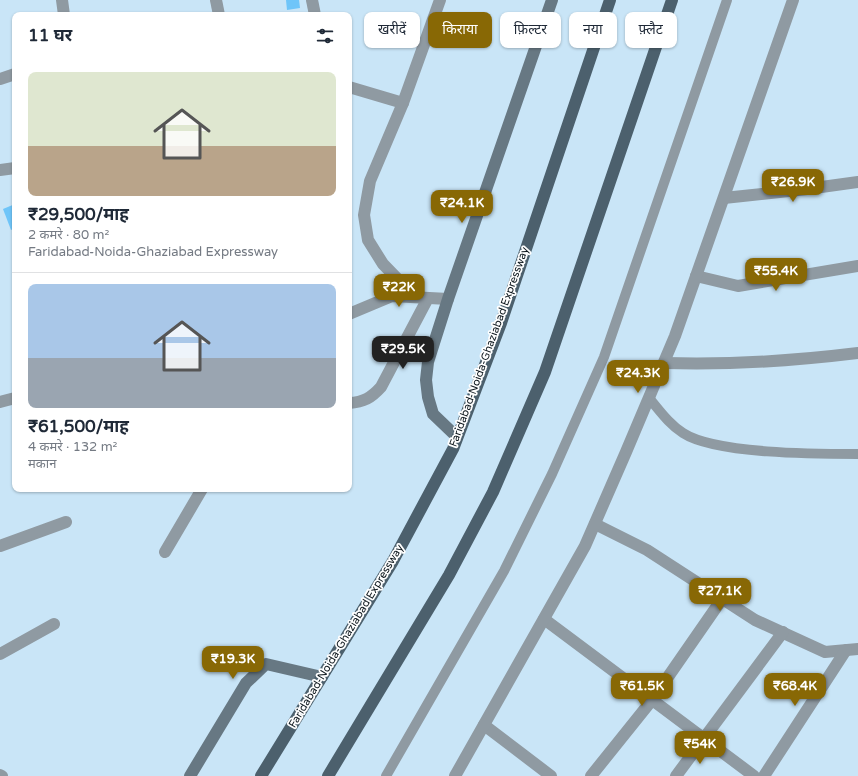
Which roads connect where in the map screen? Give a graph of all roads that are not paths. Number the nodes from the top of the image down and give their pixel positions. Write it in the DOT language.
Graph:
graph roads {
  1 [pos="62,0"];
  2 [pos="216,0"];
  3 [pos="312,0"];
  4 [pos="440,0"];
  5 [pos="552,0"];
  6 [pos="610,0"];
  7 [pos="672,0"];
  8 [pos="728,0"];
  9 [pos="793,0"];
  10 [pos="64,12"];
  11 [pos="218,12"];
  12 [pos="314,12"];
  13 [pos="12,75"];
  14 [pos="0,79"];
  15 [pos="352,88"];
  16 [pos="403,102"];
  17 [pos="12,168"];
  18 [pos="0,170"];
  19 [pos="858,182"];
  20 [pos="724,198"];
  21 [pos="858,266"];
  22 [pos="696,276"];
  23 [pos="415,297"];
  24 [pos="428,298"];
  25 [pos="448,299"];
  26 [pos="352,313"];
  27 [pos="858,353"];
  28 [pos="664,363"];
  29 [pos="649,398"];
  30 [pos="12,399"];
  31 [pos="0,402"];
  32 [pos="352,403"];
  33 [pos="457,437"];
  34 [pos="858,454"];
  35 [pos="200,492"];
  36 [pos="66,522"];
  37 [pos="595,524"];
  38 [pos="0,546"];
  39 [pos="165,552"];
  40 [pos="722,599"];
  41 [pos="544,619"];
  42 [pos="54,624"];
  43 [pos="783,632"];
  44 [pos="852,650"];
  45 [pos="0,654"];
  46 [pos="322,677"];
  47 [pos="652,700"];
  48 [pos="484,725"];
  49 [pos="704,739"];
  50 [pos="190,776"];
  51 [pos="261,776"];
  52 [pos="328,776"];
  53 [pos="386,776"];
  54 [pos="455,776"];
  55 [pos="551,776"];
  56 [pos="591,776"];
  57 [pos="676,776"];
  58 [pos="754,776"];
  59 [pos="764,776"];
  1 -- 10 [label="street"];
  2 -- 11 [label="street"];
  3 -- 12 [label="street"];
  4 -- 16 [label="street"];
  5 -- 25 [label="street"];
  6 -- 33 [label="main road, Faridabad-Noida-Ghaziabad Expressway"];
  7 -- 52 [label="main road"];
  8 -- 53 [label="lane"];
  9 -- 20 [label="street"];
  13 -- 14 [label="street"];
  15 -- 16 [label="street"];
  16 -- 23 [label="street"];
  17 -- 18 [label="street"];
  19 -- 20 [label="street"];
  20 -- 22 [label="street"];
  21 -- 22 [label="street"];
  22 -- 28 [label="street"];
  23 -- 24 [label="street"];
  23 -- 26 [label="street"];
  24 -- 25 [label="street"];
  24 -- 32 [label="street"];
  25 -- 33 [label="street"];
  27 -- 28 [label="street"];
  28 -- 29 [label="street"];
  29 -- 34 [label="lane"];
  29 -- 37 [label="street"];
  30 -- 31 [label="street"];
  33 -- 46 [label="main road, Faridabad-Noida-Ghaziabad Expressway"];
  35 -- 39 [label="street"];
  36 -- 38 [label="street"];
  37 -- 40 [label="street"];
  37 -- 41 [label="street"];
  40 -- 43 [label="street"];
  40 -- 47 [label="street"];
  41 -- 47 [label="street"];
  41 -- 48 [label="street"];
  42 -- 45 [label="street"];
  43 -- 44 [label="street"];
  43 -- 49 [label="street"];
  44 -- 59 [label="street"];
  46 -- 50 [label="street"];
  46 -- 51 [label="main road, Faridabad-Noida-Ghaziabad Expressway"];
  47 -- 49 [label="street"];
  47 -- 56 [label="street"];
  48 -- 54 [label="street"];
  48 -- 55 [label="street"];
  49 -- 57 [label="street"];
  49 -- 58 [label="street"];
}
